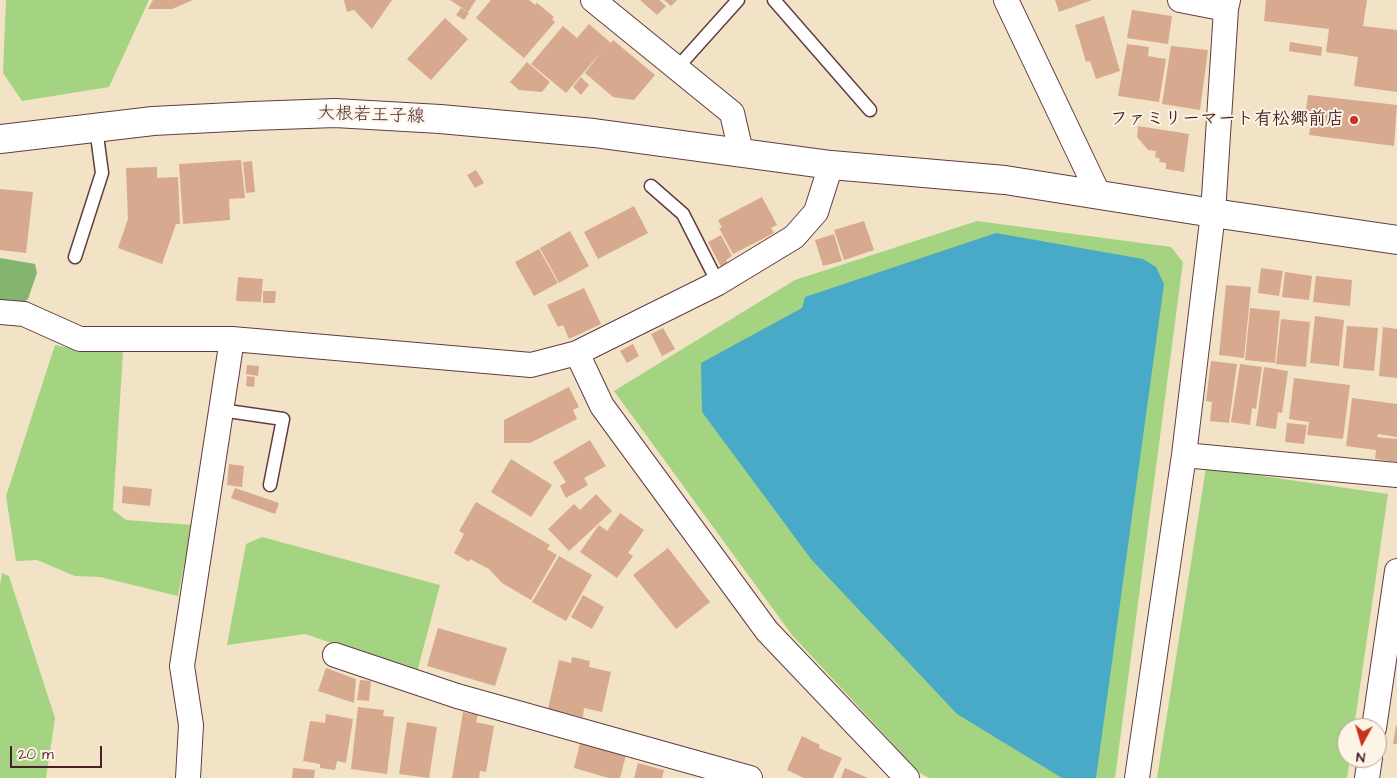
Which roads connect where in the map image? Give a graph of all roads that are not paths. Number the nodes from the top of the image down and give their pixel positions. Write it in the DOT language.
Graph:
graph roads {
  1 [pos="593,0"];
  2 [pos="738,0"];
  3 [pos="774,0"];
  4 [pos="1006,0"];
  5 [pos="1180,0"];
  6 [pos="1227,4"];
  7 [pos="677,68"];
  8 [pos="870,110"];
  9 [pos="96,128"];
  10 [pos="0,140"];
  11 [pos="741,152"];
  12 [pos="832,165"];
  13 [pos="651,186"];
  14 [pos="1099,195"];
  15 [pos="1213,213"];
  16 [pos="1397,240"];
  17 [pos="74,257"];
  18 [pos="718,283"];
  19 [pos="0,312"];
  20 [pos="232,339"];
  21 [pos="577,353"];
  22 [pos="222,410"];
  23 [pos="1184,455"];
  24 [pos="1397,475"];
  25 [pos="270,485"];
  26 [pos="1397,571"];
  27 [pos="335,655"];
  28 [pos="1375,718"];
  29 [pos="188,778"];
  30 [pos="750,778"];
  31 [pos="907,778"];
  32 [pos="1137,778"];
  1 -- 7 [label="street"];
  2 -- 7 [label="lane"];
  3 -- 8 [label="lane"];
  4 -- 14 [label="street"];
  5 -- 6 [label="street"];
  6 -- 15 [label="street"];
  7 -- 11 [label="street"];
  9 -- 10 [label="street, 大根若王子線"];
  9 -- 11 [label="street, 大根若王子線"];
  9 -- 17 [label="lane"];
  11 -- 12 [label="street, 大根若王子線"];
  12 -- 14 [label="street, 大根若王子線"];
  12 -- 18 [label="street"];
  13 -- 18 [label="lane"];
  14 -- 15 [label="street, 大根若王子線"];
  15 -- 16 [label="street, 大根若王子線"];
  15 -- 23 [label="street"];
  18 -- 21 [label="street"];
  19 -- 20 [label="street"];
  20 -- 21 [label="street"];
  20 -- 22 [label="street"];
  21 -- 31 [label="street"];
  22 -- 25 [label="lane"];
  22 -- 29 [label="street"];
  23 -- 24 [label="street"];
  23 -- 32 [label="street"];
  26 -- 28 [label="street"];
  27 -- 30 [label="street"];
}
